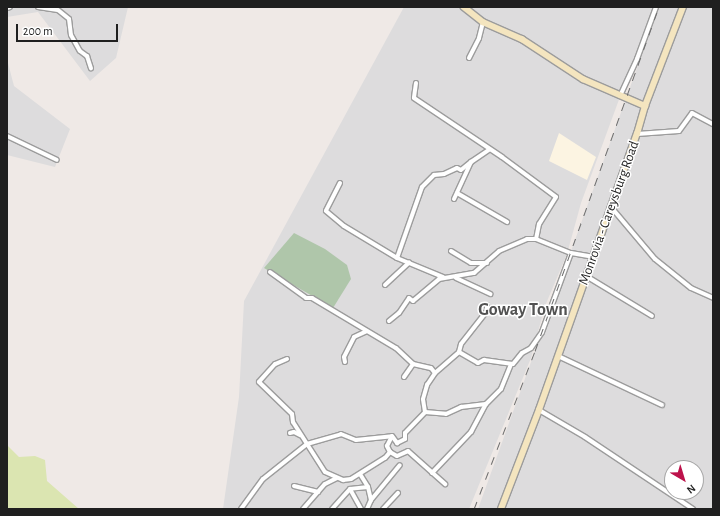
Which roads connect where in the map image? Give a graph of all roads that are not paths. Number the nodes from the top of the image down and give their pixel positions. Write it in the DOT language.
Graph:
graph roads {
  1 [pos="10,7"];
  2 [pos="38,7"];
  3 [pos="464,7"];
  4 [pos="656,7"];
  5 [pos="683,7"];
  6 [pos="7,8"];
  7 [pos="483,22"];
  8 [pos="469,58"];
  9 [pos="91,68"];
  10 [pos="416,83"];
  11 [pos="620,96"];
  12 [pos="645,106"];
  13 [pos="713,124"];
  14 [pos="637,134"];
  15 [pos="7,136"];
  16 [pos="489,150"];
  17 [pos="57,160"];
  18 [pos="471,162"];
  19 [pos="340,183"];
  20 [pos="457,193"];
  21 [pos="454,199"];
  22 [pos="611,207"];
  23 [pos="506,222"];
  24 [pos="536,239"];
  25 [pos="451,251"];
  26 [pos="571,253"];
  27 [pos="593,257"];
  28 [pos="397,258"];
  29 [pos="409,263"];
  30 [pos="487,263"];
  31 [pos="270,272"];
  32 [pos="586,276"];
  33 [pos="445,277"];
  34 [pos="456,278"];
  35 [pos="385,285"];
  36 [pos="490,294"];
  37 [pos="713,298"];
  38 [pos="487,305"];
  39 [pos="652,316"];
  40 [pos="389,322"];
  41 [pos="367,331"];
  42 [pos="459,352"];
  43 [pos="558,356"];
  44 [pos="287,359"];
  45 [pos="345,362"];
  46 [pos="412,364"];
  47 [pos="511,364"];
  48 [pos="435,373"];
  49 [pos="404,377"];
  50 [pos="486,404"];
  51 [pos="662,405"];
  52 [pos="539,410"];
  53 [pos="424,412"];
  54 [pos="290,433"];
  55 [pos="304,435"];
  56 [pos="392,436"];
  57 [pos="307,444"];
  58 [pos="390,452"];
  59 [pos="400,465"];
  60 [pos="432,473"];
  61 [pos="360,474"];
  62 [pos="338,478"];
  63 [pos="445,484"];
  64 [pos="294,486"];
  65 [pos="368,487"];
  66 [pos="350,488"];
  67 [pos="318,492"];
  68 [pos="398,493"];
  69 [pos="371,500"];
  70 [pos="684,503"];
  71 [pos="241,509"];
  72 [pos="303,509"];
  73 [pos="332,509"];
  74 [pos="360,509"];
  75 [pos="367,509"];
  76 [pos="383,509"];
  77 [pos="501,509"];
  78 [pos="681,509"];
  79 [pos="692,509"];
  1 -- 6 [label="street"];
  2 -- 9 [label="street"];
  3 -- 7 [label="main road"];
  4 -- 11 [label="street"];
  5 -- 12 [label="main road, Monrovia - Careysburg Road"];
  7 -- 8 [label="street"];
  7 -- 11 [label="main road"];
  10 -- 16 [label="street"];
  11 -- 12 [label="main road"];
  12 -- 14 [label="main road, Monrovia - Careysburg Road"];
  13 -- 14 [label="street"];
  14 -- 22 [label="main road, Monrovia - Careysburg Road"];
  15 -- 17 [label="street"];
  16 -- 18 [label="street"];
  16 -- 24 [label="street"];
  18 -- 20 [label="street"];
  18 -- 28 [label="street"];
  19 -- 28 [label="street"];
  20 -- 21 [label="street"];
  20 -- 23 [label="street"];
  22 -- 27 [label="main road, Monrovia - Careysburg Road"];
  22 -- 37 [label="street"];
  24 -- 26 [label="street"];
  24 -- 30 [label="street"];
  25 -- 30 [label="street"];
  26 -- 27 [label="street"];
  26 -- 47 [label="street"];
  27 -- 32 [label="main road, Monrovia - Careysburg Road"];
  28 -- 29 [label="street"];
  29 -- 33 [label="street"];
  29 -- 35 [label="street"];
  30 -- 33 [label="street"];
  31 -- 41 [label="street"];
  32 -- 39 [label="street"];
  32 -- 43 [label="main road, Monrovia - Careysburg Road"];
  33 -- 40 [label="street"];
  34 -- 36 [label="street"];
  38 -- 42 [label="street"];
  41 -- 45 [label="street"];
  41 -- 46 [label="street"];
  42 -- 47 [label="street"];
  42 -- 48 [label="street"];
  43 -- 51 [label="street"];
  43 -- 52 [label="main road, Monrovia - Careysburg Road"];
  44 -- 55 [label="street"];
  46 -- 48 [label="street"];
  46 -- 49 [label="street"];
  47 -- 50 [label="street"];
  48 -- 53 [label="street"];
  50 -- 53 [label="street"];
  50 -- 60 [label="street"];
  52 -- 70 [label="street"];
  52 -- 77 [label="main road, Monrovia - Careysburg Road"];
  53 -- 56 [label="street"];
  54 -- 55 [label="street"];
  55 -- 57 [label="street"];
  56 -- 57 [label="street"];
  56 -- 58 [label="street"];
  57 -- 62 [label="street"];
  57 -- 71 [label="street"];
  58 -- 60 [label="street"];
  58 -- 61 [label="street"];
  59 -- 69 [label="street"];
  60 -- 63 [label="street"];
  61 -- 62 [label="street"];
  61 -- 65 [label="street"];
  62 -- 67 [label="street"];
  64 -- 67 [label="street"];
  65 -- 66 [label="street"];
  65 -- 69 [label="street"];
  66 -- 73 [label="street"];
  66 -- 74 [label="street"];
  67 -- 72 [label="street"];
  68 -- 76 [label="street"];
  69 -- 75 [label="street"];
  70 -- 78 [label="street"];
  70 -- 79 [label="street"];
}
